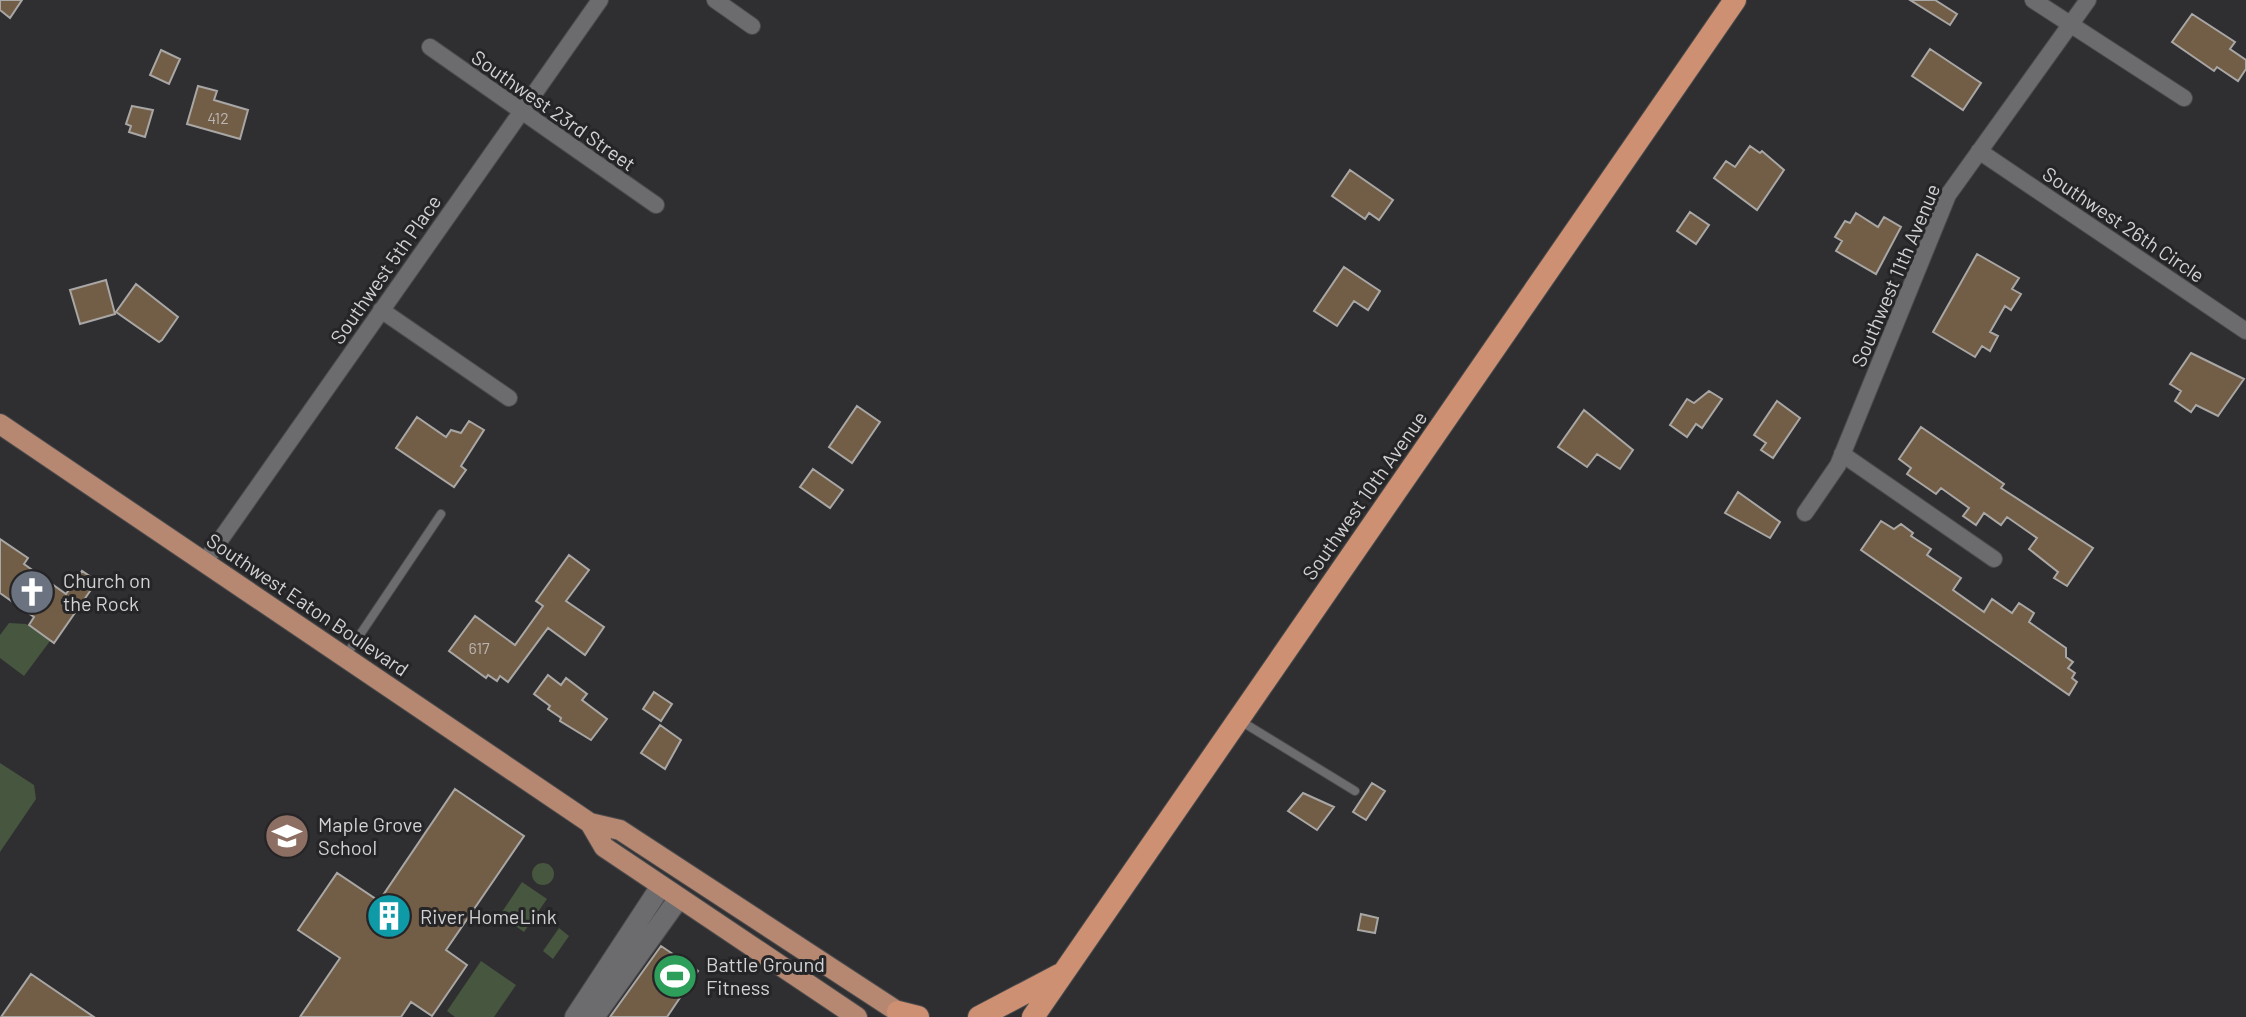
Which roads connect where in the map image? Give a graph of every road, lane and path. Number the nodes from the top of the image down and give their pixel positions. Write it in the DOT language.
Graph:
graph roads {
  1 [pos="600,0"];
  2 [pos="715,0"];
  3 [pos="1735,0"];
  4 [pos="2033,0"];
  5 [pos="2088,0"];
  6 [pos="2071,24"];
  7 [pos="752,26"];
  8 [pos="430,47"];
  9 [pos="2184,98"];
  10 [pos="521,111"];
  11 [pos="1979,151"];
  12 [pos="656,205"];
  13 [pos="381,310"];
  14 [pos="2246,331"];
  15 [pos="509,398"];
  16 [pos="0,425"];
  17 [pos="1842,454"];
  18 [pos="1805,513"];
  19 [pos="441,514"];
  20 [pos="1994,559"];
  21 [pos="204,563"];
  22 [pos="344,657"];
  23 [pos="1238,720"];
  24 [pos="1355,791"];
  25 [pos="590,823"];
  26 [pos="661,886"];
  27 [pos="679,898"];
  28 [pos="751,916"];
  29 [pos="1064,972"];
  30 [pos="907,1015"];
  31 [pos="575,1017"];
  32 [pos="594,1017"];
  33 [pos="857,1017"];
  34 [pos="979,1017"];
  35 [pos="1033,1017"];
  1 -- 10 [label="street, Southwest 5th Place"];
  2 -- 7 [label="street"];
  3 -- 23 [label="highway, Southwest 10th Avenue"];
  4 -- 6 [label="street"];
  5 -- 6 [label="street, Southwest 11th Avenue"];
  6 -- 9 [label="street"];
  6 -- 11 [label="street, Southwest 11th Avenue"];
  8 -- 10 [label="street, Southwest 23rd Street"];
  10 -- 12 [label="street, Southwest 23rd Street"];
  10 -- 13 [label="street, Southwest 5th Place"];
  11 -- 14 [label="street, Southwest 26th Circle"];
  11 -- 17 [label="street, Southwest 11th Avenue"];
  13 -- 15 [label="street"];
  13 -- 21 [label="street, Southwest 5th Place"];
  16 -- 21 [label="main road, Southwest Eaton Boulevard"];
  17 -- 18 [label="street, Southwest 11th Avenue"];
  17 -- 20 [label="street"];
  19 -- 22 [label="lane"];
  21 -- 22 [label="main road, Southwest Eaton Boulevard"];
  22 -- 25 [label="main road, Southwest Eaton Boulevard"];
  23 -- 24 [label="lane"];
  23 -- 29 [label="highway, Southwest 10th Avenue"];
  25 -- 26 [label="main road, Southwest Eaton Boulevard"];
  25 -- 28 [label="main road, Southwest Eaton Boulevard"];
  26 -- 27 [label="main road, Southwest Eaton Boulevard"];
  26 -- 28 [label="main road"];
  26 -- 31 [label="street"];
  27 -- 32 [label="street"];
  27 -- 33 [label="main road, Southwest Eaton Boulevard"];
  28 -- 30 [label="main road, Southwest Eaton Boulevard"];
  29 -- 34 [label="highway"];
  29 -- 35 [label="highway, Southwest 10th Avenue"];
}
